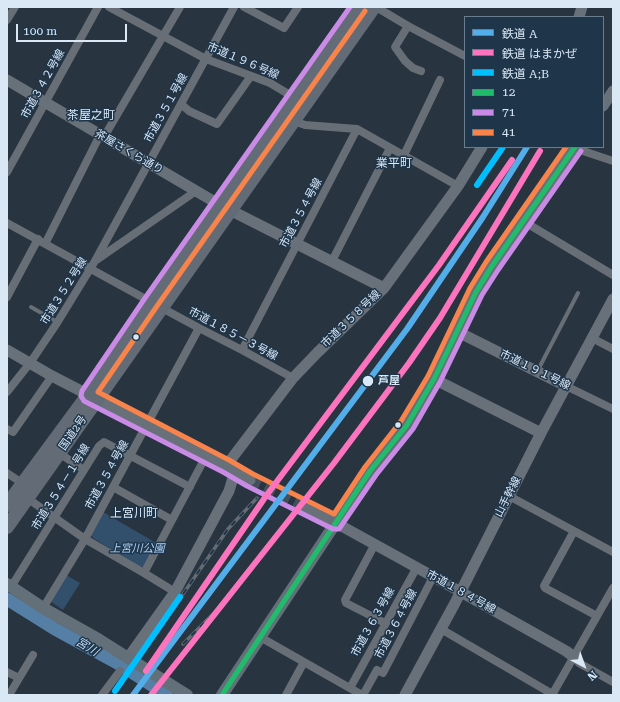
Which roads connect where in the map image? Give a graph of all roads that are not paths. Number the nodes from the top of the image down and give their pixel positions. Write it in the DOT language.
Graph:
graph roads {
  1 [pos="15,7"];
  2 [pos="98,7"];
  3 [pos="109,7"];
  4 [pos="180,7"];
  5 [pos="234,7"];
  6 [pos="244,7"];
  7 [pos="298,7"];
  8 [pos="359,7"];
  9 [pos="375,7"];
  10 [pos="7,20"];
  11 [pos="408,26"];
  12 [pos="164,36"];
  13 [pos="464,55"];
  14 [pos="206,59"];
  15 [pos="421,71"];
  16 [pos="251,76"];
  17 [pos="7,80"];
  18 [pos="440,80"];
  19 [pos="613,91"];
  20 [pos="295,98"];
  21 [pos="45,102"];
  22 [pos="181,104"];
  23 [pos="604,104"];
  24 [pos="294,121"];
  25 [pos="358,129"];
  26 [pos="102,136"];
  27 [pos="390,148"];
  28 [pos="481,148"];
  29 [pos="574,148"];
  30 [pos="404,155"];
  31 [pos="613,161"];
  32 [pos="148,163"];
  33 [pos="7,172"];
  34 [pos="458,186"];
  35 [pos="196,191"];
  36 [pos="226,207"];
  37 [pos="523,221"];
  38 [pos="7,223"];
  39 [pos="41,241"];
  40 [pos="298,244"];
  41 [pos="95,261"];
  42 [pos="332,262"];
  43 [pos="90,269"];
  44 [pos="613,275"];
  45 [pos="384,288"];
  46 [pos="578,293"];
  47 [pos="7,297"];
  48 [pos="613,299"];
  49 [pos="157,305"];
  50 [pos="31,307"];
  51 [pos="57,323"];
  52 [pos="198,328"];
  53 [pos="456,331"];
  54 [pos="592,338"];
  55 [pos="613,348"];
  56 [pos="7,350"];
  57 [pos="242,350"];
  58 [pos="30,363"];
  59 [pos="536,372"];
  60 [pos="52,376"];
  61 [pos="293,378"];
  62 [pos="434,379"];
  63 [pos="566,386"];
  64 [pos="7,392"];
  65 [pos="92,397"];
  66 [pos="613,409"];
  67 [pos="147,425"];
  68 [pos="7,429"];
  69 [pos="540,433"];
  70 [pos="59,453"];
  71 [pos="130,456"];
  72 [pos="206,456"];
  73 [pos="231,469"];
  74 [pos="84,470"];
  75 [pos="7,472"];
  76 [pos="250,480"];
  77 [pos="22,483"];
  78 [pos="113,487"];
  79 [pos="190,487"];
  80 [pos="509,496"];
  81 [pos="27,498"];
  82 [pos="7,505"];
  83 [pos="305,508"];
  84 [pos="55,517"];
  85 [pos="172,520"];
  86 [pos="336,524"];
  87 [pos="7,527"];
  88 [pos="574,531"];
  89 [pos="85,539"];
  90 [pos="375,544"];
  91 [pos="613,552"];
  92 [pos="416,567"];
  93 [pos="144,573"];
  94 [pos="433,577"];
  95 [pos="9,585"];
  96 [pos="613,588"];
  97 [pos="460,591"];
  98 [pos="175,592"];
  99 [pos="43,608"];
  100 [pos="597,616"];
  101 [pos="385,623"];
  102 [pos="441,629"];
  103 [pos="260,637"];
  104 [pos="32,655"];
  105 [pos="574,656"];
  106 [pos="128,658"];
  107 [pos="304,662"];
  108 [pos="120,671"];
  109 [pos="7,672"];
  110 [pos="19,678"];
  111 [pos="613,682"];
  112 [pos="350,688"];
  113 [pos="9,695"];
  114 [pos="102,695"];
  115 [pos="187,695"];
  116 [pos="222,695"];
  117 [pos="286,695"];
  118 [pos="362,695"];
  119 [pos="405,695"];
  120 [pos="553,695"];
  1 -- 10 [label="street"];
  2 -- 21 [label="street, 市道３４２号線"];
  3 -- 12 [label="street, 市道１９６号線"];
  4 -- 12 [label="street"];
  5 -- 14 [label="street, 市道３５１号線"];
  6 -- 7 [label="street"];
  8 -- 20 [label="highway, 国道2号"];
  9 -- 11 [label="street"];
  9 -- 24 [label="highway, 国道2号"];
  11 -- 13 [label="street"];
  11 -- 15 [label="street"];
  12 -- 14 [label="street, 市道１９６号線"];
  12 -- 26 [label="street"];
  14 -- 16 [label="street, 市道１９６号線"];
  14 -- 22 [label="street, 市道３５１号線"];
  16 -- 20 [label="street, 市道１９６号線"];
  16 -- 22 [label="street"];
  17 -- 21 [label="street, 茶屋さくら通り"];
  18 -- 30 [label="street"];
  19 -- 23 [label="street"];
  20 -- 24 [label="street"];
  20 -- 36 [label="highway, 国道2号"];
  21 -- 26 [label="street, 茶屋さくら通り"];
  21 -- 33 [label="street, 市道３４２号線"];
  22 -- 32 [label="street, 市道３５１号線"];
  24 -- 25 [label="street"];
  24 -- 36 [label="highway, 国道2号"];
  25 -- 27 [label="street"];
  25 -- 40 [label="street, 市道３５４号線"];
  26 -- 32 [label="street, 茶屋さくら通り"];
  26 -- 39 [label="street"];
  27 -- 30 [label="street"];
  27 -- 42 [label="street"];
  28 -- 34 [label="street, 市道３５８号線"];
  29 -- 31 [label="street"];
  29 -- 37 [label="street"];
  30 -- 34 [label="street"];
  32 -- 35 [label="street, 茶屋さくら通り"];
  32 -- 41 [label="street, 市道３５１号線"];
  34 -- 45 [label="street, 市道３５８号線"];
  35 -- 36 [label="street, 茶屋さくら通り"];
  35 -- 41 [label="street, 市道３５２号線"];
  36 -- 40 [label="street"];
  36 -- 49 [label="highway, 国道2号"];
  37 -- 44 [label="street"];
  37 -- 53 [label="street"];
  38 -- 39 [label="street, 市道１８５－３号線"];
  39 -- 43 [label="street, 市道１８５－３号線"];
  39 -- 47 [label="street"];
  40 -- 42 [label="street"];
  40 -- 57 [label="street, 市道３５４号線"];
  41 -- 43 [label="street, 市道３５２号線"];
  42 -- 45 [label="street"];
  43 -- 49 [label="street, 市道１８５－３号線"];
  43 -- 51 [label="street, 市道３５２号線"];
  45 -- 61 [label="street, 市道３５８号線"];
  46 -- 59 [label="lane"];
  48 -- 54 [label="street, 山手幹線"];
  49 -- 52 [label="street, 市道１８５－３号線"];
  49 -- 65 [label="highway, 国道2号"];
  50 -- 51 [label="lane"];
  51 -- 58 [label="street, 市道３５２号線"];
  52 -- 57 [label="street, 市道１８５－３号線"];
  52 -- 67 [label="street, 市道３５４号線"];
  53 -- 59 [label="street, 市道１９１号線"];
  53 -- 62 [label="street"];
  54 -- 55 [label="street"];
  54 -- 63 [label="street, 山手幹線"];
  56 -- 58 [label="street"];
  57 -- 61 [label="street, 市道１８５－３号線"];
  58 -- 60 [label="street"];
  58 -- 64 [label="street, 市道３５２号線"];
  59 -- 63 [label="street, 市道１９１号線"];
  60 -- 65 [label="street"];
  60 -- 68 [label="street"];
  61 -- 73 [label="street, 市道３５８号線"];
  62 -- 69 [label="street"];
  62 -- 86 [label="main road"];
  63 -- 66 [label="street, 市道１９１号線"];
  63 -- 69 [label="street, 山手幹線"];
  65 -- 67 [label="street"];
  65 -- 70 [label="highway, 国道2号"];
  65 -- 77 [label="highway, 国道2号"];
  67 -- 71 [label="street, 市道３５４号線"];
  67 -- 72 [label="street"];
  69 -- 80 [label="street, 山手幹線"];
  70 -- 74 [label="street"];
  70 -- 81 [label="highway, 国道2号"];
  71 -- 74 [label="street, 市道３５４－１号線"];
  71 -- 78 [label="street, 市道３５４号線"];
  71 -- 79 [label="street, 市道３５４－１号線"];
  72 -- 73 [label="street"];
  72 -- 79 [label="street"];
  73 -- 76 [label="street"];
  73 -- 98 [label="street, 市道３５８号線"];
  74 -- 84 [label="street, 市道３５４－１号線"];
  75 -- 77 [label="street"];
  77 -- 82 [label="highway, 国道2号"];
  78 -- 85 [label="street"];
  78 -- 89 [label="street, 市道３５４号線"];
  79 -- 85 [label="street"];
  80 -- 88 [label="street"];
  80 -- 97 [label="street, 山手幹線"];
  81 -- 84 [label="street"];
  81 -- 87 [label="highway, 国道2号"];
  83 -- 86 [label="street, 市道１８４号線"];
  84 -- 89 [label="street"];
  84 -- 95 [label="street, 市道３５４－１号線"];
  85 -- 93 [label="street"];
  86 -- 90 [label="street, 市道１８４号線"];
  86 -- 103 [label="main road"];
  88 -- 91 [label="street"];
  88 -- 100 [label="street"];
  89 -- 93 [label="street"];
  89 -- 99 [label="street, 市道３５４号線"];
  90 -- 92 [label="street, 市道１８４号線"];
  90 -- 101 [label="street"];
  92 -- 94 [label="street, 市道１８４号線"];
  92 -- 101 [label="street, 市道３６３号線"];
  93 -- 98 [label="street"];
  94 -- 97 [label="street, 市道１８４号線"];
  94 -- 118 [label="street, 市道３６４号線"];
  95 -- 99 [label="main road"];
  96 -- 100 [label="street"];
  97 -- 102 [label="street, 山手幹線"];
  97 -- 105 [label="street, 市道１８４号線"];
  98 -- 106 [label="street, 市道３５８号線"];
  99 -- 106 [label="main road"];
  100 -- 105 [label="street"];
  101 -- 112 [label="street, 市道３６３号線"];
  102 -- 119 [label="street, 山手幹線"];
  102 -- 120 [label="street"];
  103 -- 107 [label="street"];
  103 -- 116 [label="main road"];
  104 -- 110 [label="street"];
  105 -- 111 [label="street, 市道１８４号線"];
  105 -- 120 [label="street"];
  106 -- 115 [label="main road"];
  107 -- 112 [label="street"];
  107 -- 117 [label="street"];
  108 -- 114 [label="street"];
  109 -- 110 [label="street"];
  110 -- 113 [label="street"];
  112 -- 118 [label="street"];
}
